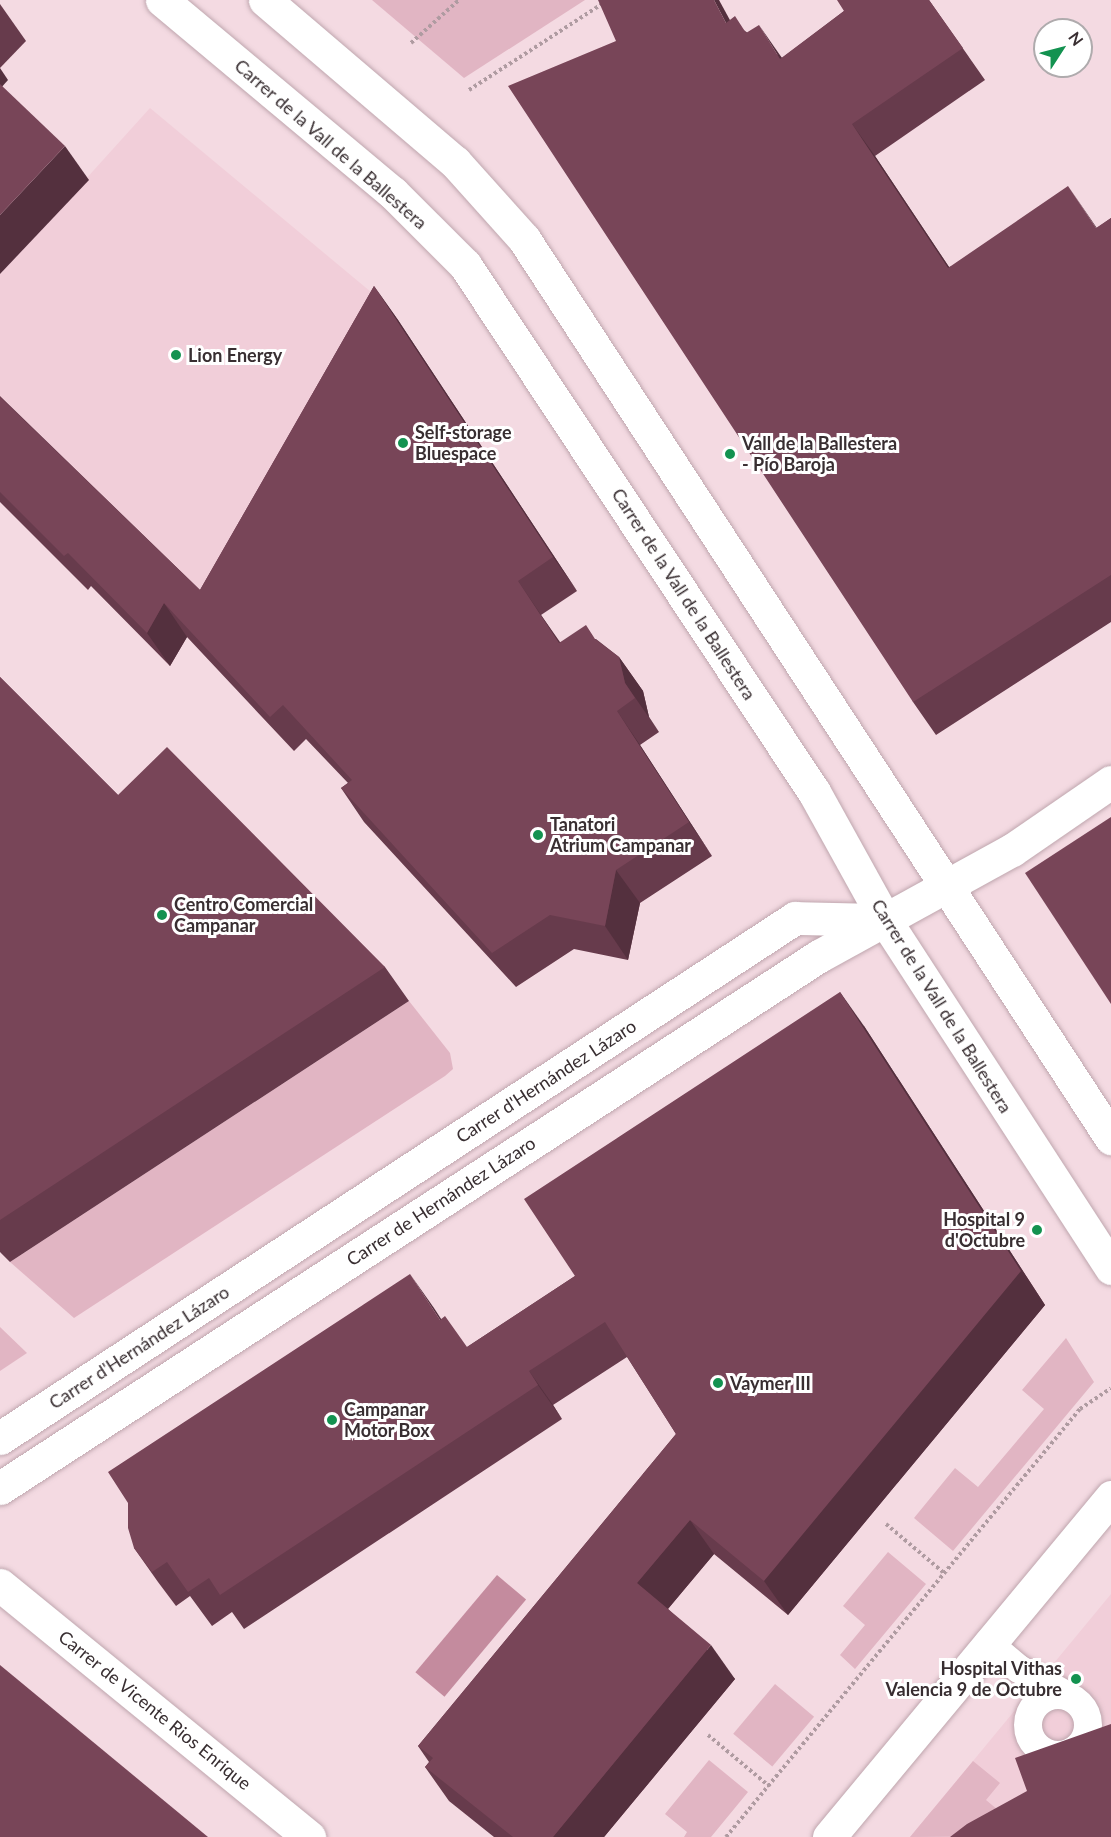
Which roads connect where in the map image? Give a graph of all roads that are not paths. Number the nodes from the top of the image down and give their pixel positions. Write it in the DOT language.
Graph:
graph roads {
  1 [pos="162,0"];
  2 [pos="265,0"];
  3 [pos="1111,782"];
  4 [pos="948,886"];
  5 [pos="885,920"];
  6 [pos="1111,1138"];
  7 [pos="1111,1268"];
  8 [pos="0,1438"];
  9 [pos="0,1488"];
  10 [pos="1111,1497"];
  11 [pos="0,1585"];
  12 [pos="988,1643"];
  13 [pos="1019,1669"];
  14 [pos="1068,1696"];
  15 [pos="1028,1727"];
  16 [pos="309,1837"];
  17 [pos="829,1837"];
  1 -- 5 [label="street, Carrer de la Vall de la Ballestera"];
  2 -- 4 [label="street"];
  3 -- 4 [label="street, Carrer d'Hernández Lázaro"];
  4 -- 5 [label="street, Carrer d'Hernández Lázaro"];
  4 -- 6 [label="street"];
  5 -- 7 [label="street, Carrer de la Vall de la Ballestera"];
  5 -- 8 [label="street, Carrer d'Hernández Lázaro"];
  5 -- 9 [label="street, Carrer de Hernández Lázaro"];
  10 -- 12 [label="street"];
  11 -- 16 [label="street, Carrer de Vicente Rios Enrique"];
  12 -- 13 [label="lane"];
  12 -- 17 [label="street"];
  13 -- 14 [label="lane"];
  13 -- 15 [label="lane"];
  14 -- 15 [label="lane"];
  14 -- 15 [label="lane"];
}
